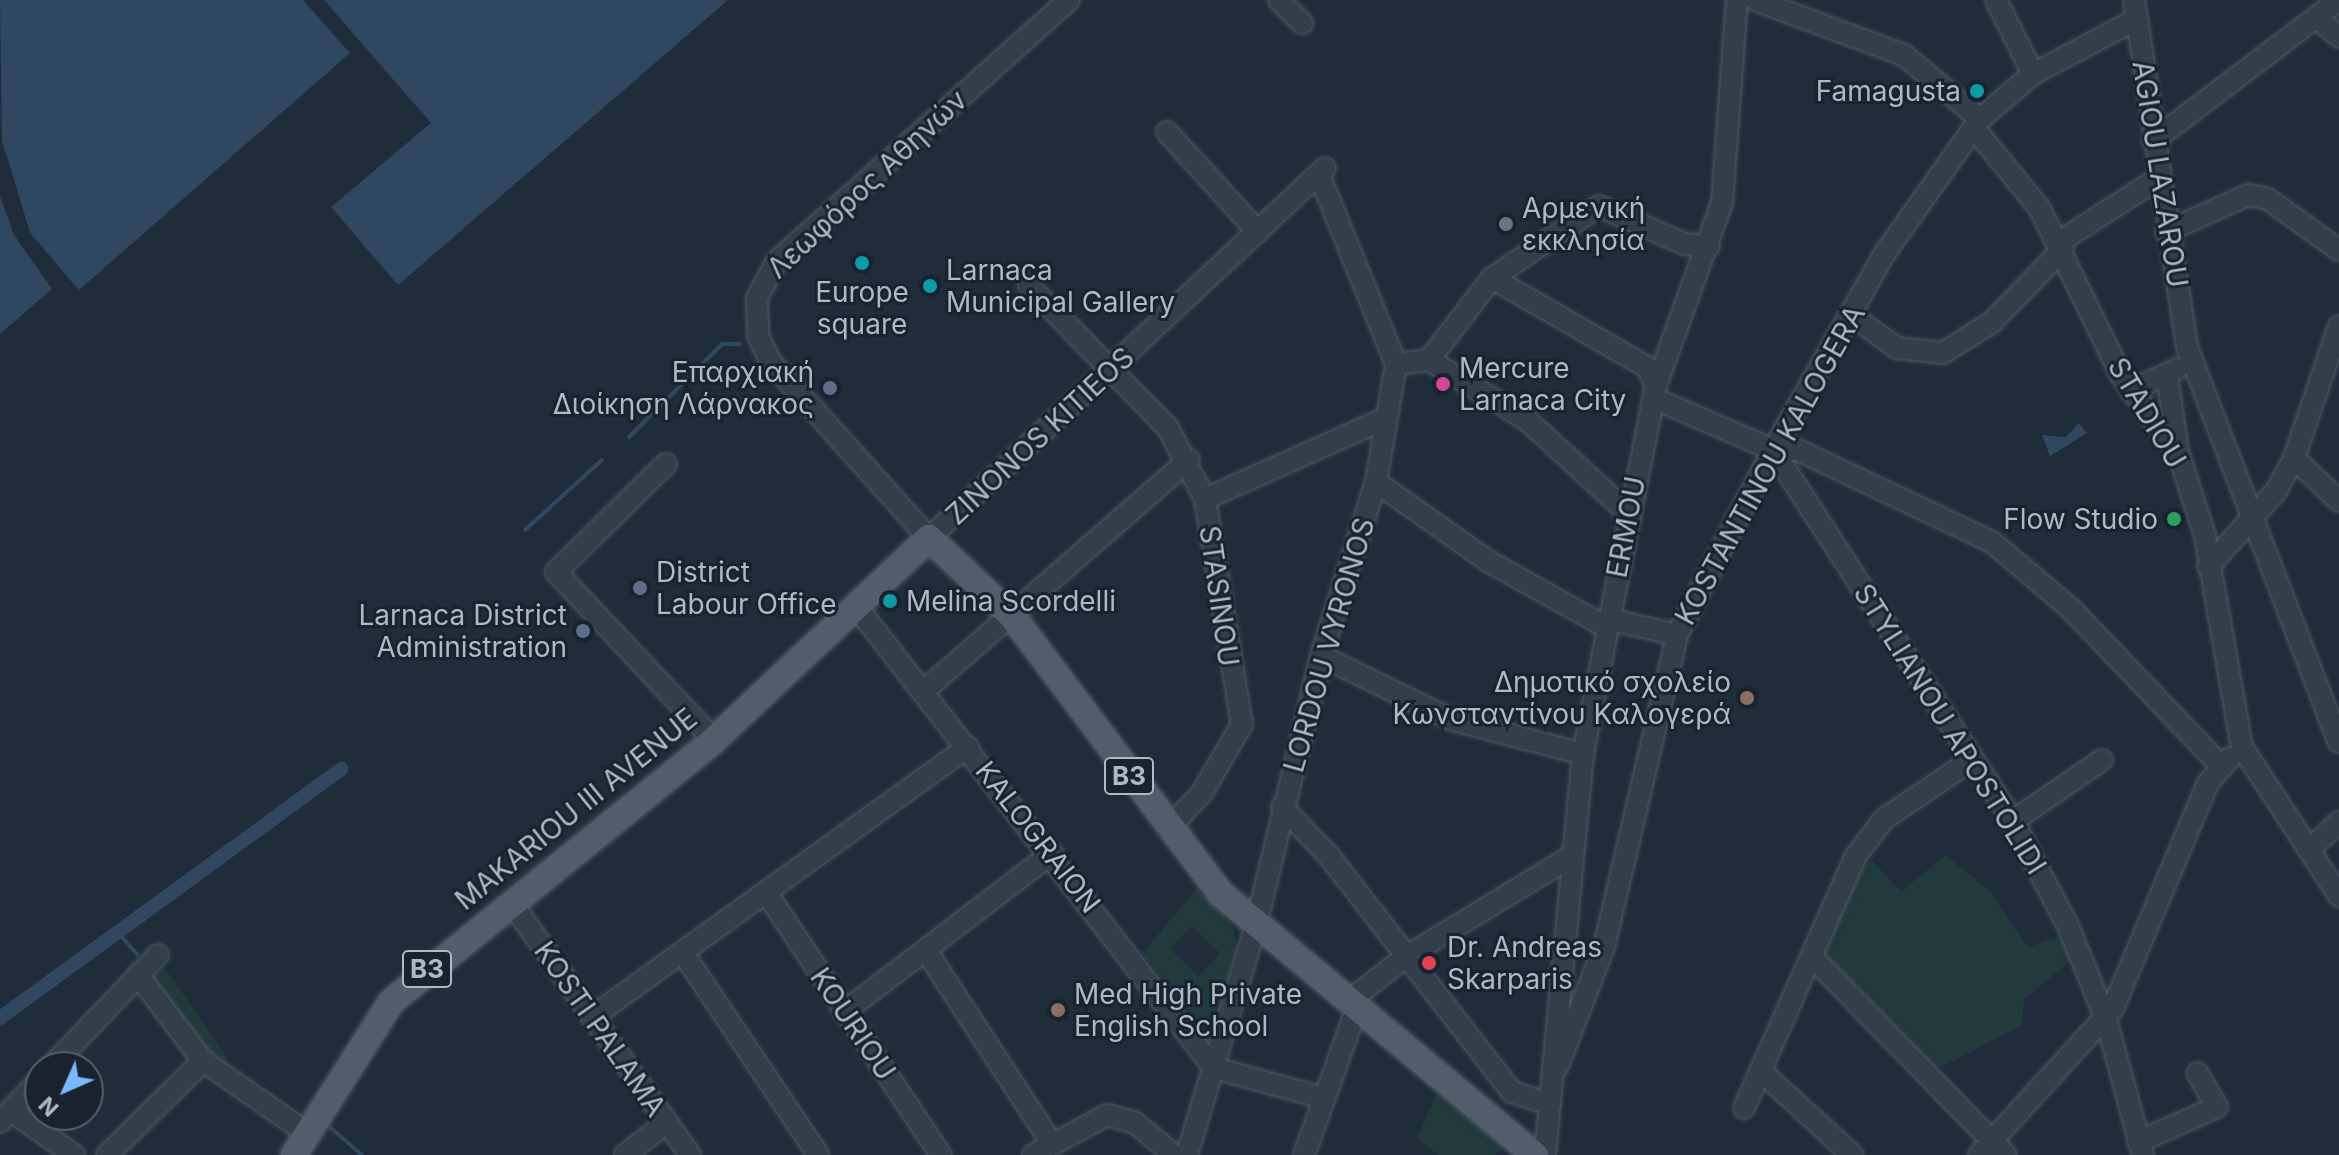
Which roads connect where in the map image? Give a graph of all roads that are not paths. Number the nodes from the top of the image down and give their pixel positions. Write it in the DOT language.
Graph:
graph roads {
  1 [pos="1069,0"];
  2 [pos="1279,0"];
  3 [pos="1737,0"];
  4 [pos="1755,0"];
  5 [pos="1996,0"];
  6 [pos="2339,0"];
  7 [pos="2136,10"];
  8 [pos="2319,20"];
  9 [pos="1302,23"];
  10 [pos="2339,37"];
  11 [pos="2033,74"];
  12 [pos="1977,123"];
  13 [pos="1167,132"];
  14 [pos="2153,141"];
  15 [pos="2159,178"];
  16 [pos="1258,232"];
  17 [pos="2166,232"];
  18 [pos="1709,246"];
  19 [pos="2061,246"];
  20 [pos="2339,250"];
  21 [pos="1492,278"];
  22 [pos="1029,286"];
  23 [pos="1851,315"];
  24 [pos="2339,326"];
  25 [pos="2187,347"];
  26 [pos="1429,360"];
  27 [pos="1396,364"];
  28 [pos="1115,367"];
  29 [pos="2167,375"];
  30 [pos="2131,391"];
  31 [pos="1654,392"];
  32 [pos="1386,418"];
  33 [pos="1773,450"];
  34 [pos="2179,455"];
  35 [pos="2294,458"];
  36 [pos="1189,460"];
  37 [pos="666,464"];
  38 [pos="1376,482"];
  39 [pos="1205,499"];
  40 [pos="2339,501"];
  41 [pos="1627,512"];
  42 [pos="2253,519"];
  43 [pos="929,538"];
  44 [pos="2208,567"];
  45 [pos="859,610"];
  46 [pos="1013,617"];
  47 [pos="1607,623"];
  48 [pos="1677,635"];
  49 [pos="1321,656"];
  50 [pos="925,690"];
  51 [pos="714,740"];
  52 [pos="2339,742"];
  53 [pos="968,747"];
  54 [pos="2242,747"];
  55 [pos="1583,754"];
  56 [pos="1973,759"];
  57 [pos="2102,760"];
  58 [pos="2220,765"];
  59 [pos="1282,807"];
  60 [pos="2013,821"];
  61 [pos="2339,822"];
  62 [pos="1168,829"];
  63 [pos="2310,849"];
  64 [pos="1052,853"];
  65 [pos="1572,856"];
  66 [pos="766,892"];
  67 [pos="2339,896"];
  68 [pos="511,902"];
  69 [pos="1256,925"];
  70 [pos="927,952"];
  71 [pos="683,953"];
  72 [pos="158,955"];
  73 [pos="1812,957"];
  74 [pos="1404,958"];
  75 [pos="138,975"];
  76 [pos="1353,1005"];
  77 [pos="844,1012"];
  78 [pos="1559,1012"];
  79 [pos="1580,1015"];
  80 [pos="592,1017"];
  81 [pos="2106,1019"];
  82 [pos="66,1051"];
  83 [pos="203,1061"];
  84 [pos="1558,1066"];
  85 [pos="1214,1068"];
  86 [pos="2197,1073"];
  87 [pos="1764,1074"];
  88 [pos="24,1097"];
  89 [pos="1320,1097"];
  90 [pos="1550,1104"];
  91 [pos="1744,1108"];
  92 [pos="6,1117"];
  93 [pos="666,1123"];
  94 [pos="1992,1137"];
  95 [pos="1051,1142"];
  96 [pos="301,1144"];
  97 [pos="2140,1149"];
  98 [pos="74,1155"];
  99 [pos="107,1155"];
  100 [pos="625,1155"];
  101 [pos="690,1155"];
  102 [pos="818,1155"];
  103 [pos="941,1155"];
  104 [pos="1033,1155"];
  105 [pos="1174,1155"];
  106 [pos="1187,1155"];
  107 [pos="1304,1155"];
  108 [pos="1535,1155"];
  109 [pos="1545,1155"];
  110 [pos="1852,1155"];
  111 [pos="1979,1155"];
  112 [pos="2006,1155"];
  1 -- 43 [label="street, Λεωφόρος Αθηνών"];
  2 -- 9 [label="street"];
  3 -- 18 [label="street, ERMOU"];
  4 -- 12 [label="street, STADIOU"];
  5 -- 11 [label="street"];
  6 -- 8 [label="street"];
  7 -- 11 [label="street, KOSTANTINOU KALOGERA"];
  7 -- 14 [label="street, AGIOU LAZAROU"];
  8 -- 10 [label="street"];
  8 -- 14 [label="street"];
  11 -- 12 [label="street, KOSTANTINOU KALOGERA"];
  12 -- 19 [label="street, STADIOU"];
  12 -- 23 [label="street, KOSTANTINOU KALOGERA"];
  13 -- 16 [label="street"];
  14 -- 15 [label="street, AGIOU LAZAROU"];
  15 -- 17 [label="street, AGIOU LAZAROU"];
  15 -- 19 [label="street"];
  16 -- 27 [label="street, ZINONOS KITIEOS"];
  16 -- 28 [label="street, ZINONOS KITIEOS"];
  17 -- 20 [label="street"];
  17 -- 25 [label="street, AGIOU LAZAROU"];
  18 -- 21 [label="street"];
  18 -- 31 [label="street, ERMOU"];
  19 -- 23 [label="street"];
  19 -- 30 [label="street, STADIOU"];
  21 -- 26 [label="street"];
  21 -- 31 [label="street"];
  22 -- 28 [label="street, STASINOU"];
  23 -- 33 [label="street, KOSTANTINOU KALOGERA"];
  24 -- 35 [label="street"];
  25 -- 29 [label="street"];
  25 -- 42 [label="street, AGIOU LAZAROU"];
  26 -- 27 [label="street"];
  26 -- 41 [label="street"];
  27 -- 32 [label="street, LORDOU VYRONOS"];
  28 -- 36 [label="street, STASINOU"];
  28 -- 43 [label="street, ZINONOS KITIEOS"];
  29 -- 30 [label="street"];
  29 -- 34 [label="street"];
  30 -- 34 [label="street, STADIOU"];
  31 -- 33 [label="street"];
  31 -- 41 [label="street, ERMOU"];
  32 -- 38 [label="street, LORDOU VYRONOS"];
  32 -- 39 [label="street"];
  33 -- 48 [label="street, KOSTANTINOU KALOGERA"];
  33 -- 56 [label="street, STYLIANOU APOSTOLIDI"];
  33 -- 58 [label="street"];
  34 -- 44 [label="street, STADIOU"];
  35 -- 40 [label="street"];
  35 -- 42 [label="street"];
  36 -- 39 [label="street, STASINOU"];
  36 -- 46 [label="street"];
  37 -- 51 [label="street"];
  38 -- 47 [label="street"];
  38 -- 49 [label="street, LORDOU VYRONOS"];
  39 -- 62 [label="street, STASINOU"];
  41 -- 47 [label="street, ERMOU"];
  42 -- 44 [label="street"];
  42 -- 52 [label="street, AGIOU LAZAROU"];
  43 -- 45 [label="main road, MAKARIOU III AVENUE / B3"];
  43 -- 46 [label="main road, B3"];
  44 -- 54 [label="street, STADIOU"];
  45 -- 50 [label="street, KALOGRAION"];
  45 -- 51 [label="main road, MAKARIOU III AVENUE / B3"];
  46 -- 50 [label="street"];
  46 -- 62 [label="main road, B3"];
  47 -- 48 [label="street"];
  47 -- 55 [label="street, ERMOU"];
  48 -- 79 [label="street, KOSTANTINOU KALOGERA"];
  49 -- 55 [label="street"];
  49 -- 59 [label="street, LORDOU VYRONOS"];
  50 -- 53 [label="street, KALOGRAION"];
  51 -- 68 [label="main road, MAKARIOU III AVENUE / B3"];
  53 -- 64 [label="street, KALOGRAION"];
  53 -- 66 [label="street"];
  54 -- 58 [label="street"];
  54 -- 63 [label="street, STADIOU"];
  55 -- 65 [label="street, ERMOU"];
  56 -- 60 [label="street, STYLIANOU APOSTOLIDI"];
  56 -- 73 [label="street"];
  57 -- 60 [label="street"];
  58 -- 81 [label="street"];
  59 -- 69 [label="street, LORDOU VYRONOS"];
  59 -- 74 [label="street"];
  60 -- 81 [label="street, STYLIANOU APOSTOLIDI"];
  61 -- 63 [label="street"];
  62 -- 69 [label="main road, B3"];
  63 -- 67 [label="street, STADIOU"];
  64 -- 70 [label="street"];
  64 -- 85 [label="street, KALOGRAION"];
  65 -- 74 [label="street"];
  65 -- 78 [label="street, ERMOU"];
  66 -- 71 [label="street"];
  66 -- 77 [label="street, KOURIOU"];
  68 -- 80 [label="street, KOSTI PALAMA"];
  68 -- 96 [label="main road, MAKARIOU III AVENUE / B3"];
  69 -- 76 [label="main road, B3"];
  69 -- 85 [label="street, LORDOU VYRONOS"];
  70 -- 77 [label="street"];
  70 -- 95 [label="street"];
  71 -- 80 [label="street"];
  71 -- 102 [label="street"];
  72 -- 75 [label="street"];
  73 -- 87 [label="street"];
  73 -- 94 [label="street"];
  74 -- 76 [label="street"];
  74 -- 90 [label="street"];
  75 -- 82 [label="street"];
  75 -- 83 [label="street"];
  76 -- 89 [label="street"];
  76 -- 108 [label="main road, B3"];
  77 -- 103 [label="street, KOURIOU"];
  78 -- 79 [label="street"];
  78 -- 84 [label="street, ERMOU"];
  79 -- 84 [label="street, KOSTANTINOU KALOGERA"];
  80 -- 93 [label="street, KOSTI PALAMA"];
  81 -- 94 [label="street"];
  81 -- 97 [label="street, STYLIANOU APOSTOLIDI"];
  83 -- 96 [label="street"];
  83 -- 99 [label="street"];
  84 -- 90 [label="street"];
  85 -- 89 [label="street"];
  85 -- 106 [label="street, LORDOU VYRONOS"];
  86 -- 97 [label="street"];
  87 -- 91 [label="street"];
  87 -- 110 [label="street"];
  88 -- 92 [label="street"];
  89 -- 107 [label="street"];
  90 -- 109 [label="street"];
  92 -- 98 [label="street"];
  93 -- 100 [label="street"];
  93 -- 101 [label="street, KOSTI PALAMA"];
  94 -- 111 [label="street"];
  94 -- 112 [label="street"];
  95 -- 104 [label="street"];
  95 -- 105 [label="street"];
}
